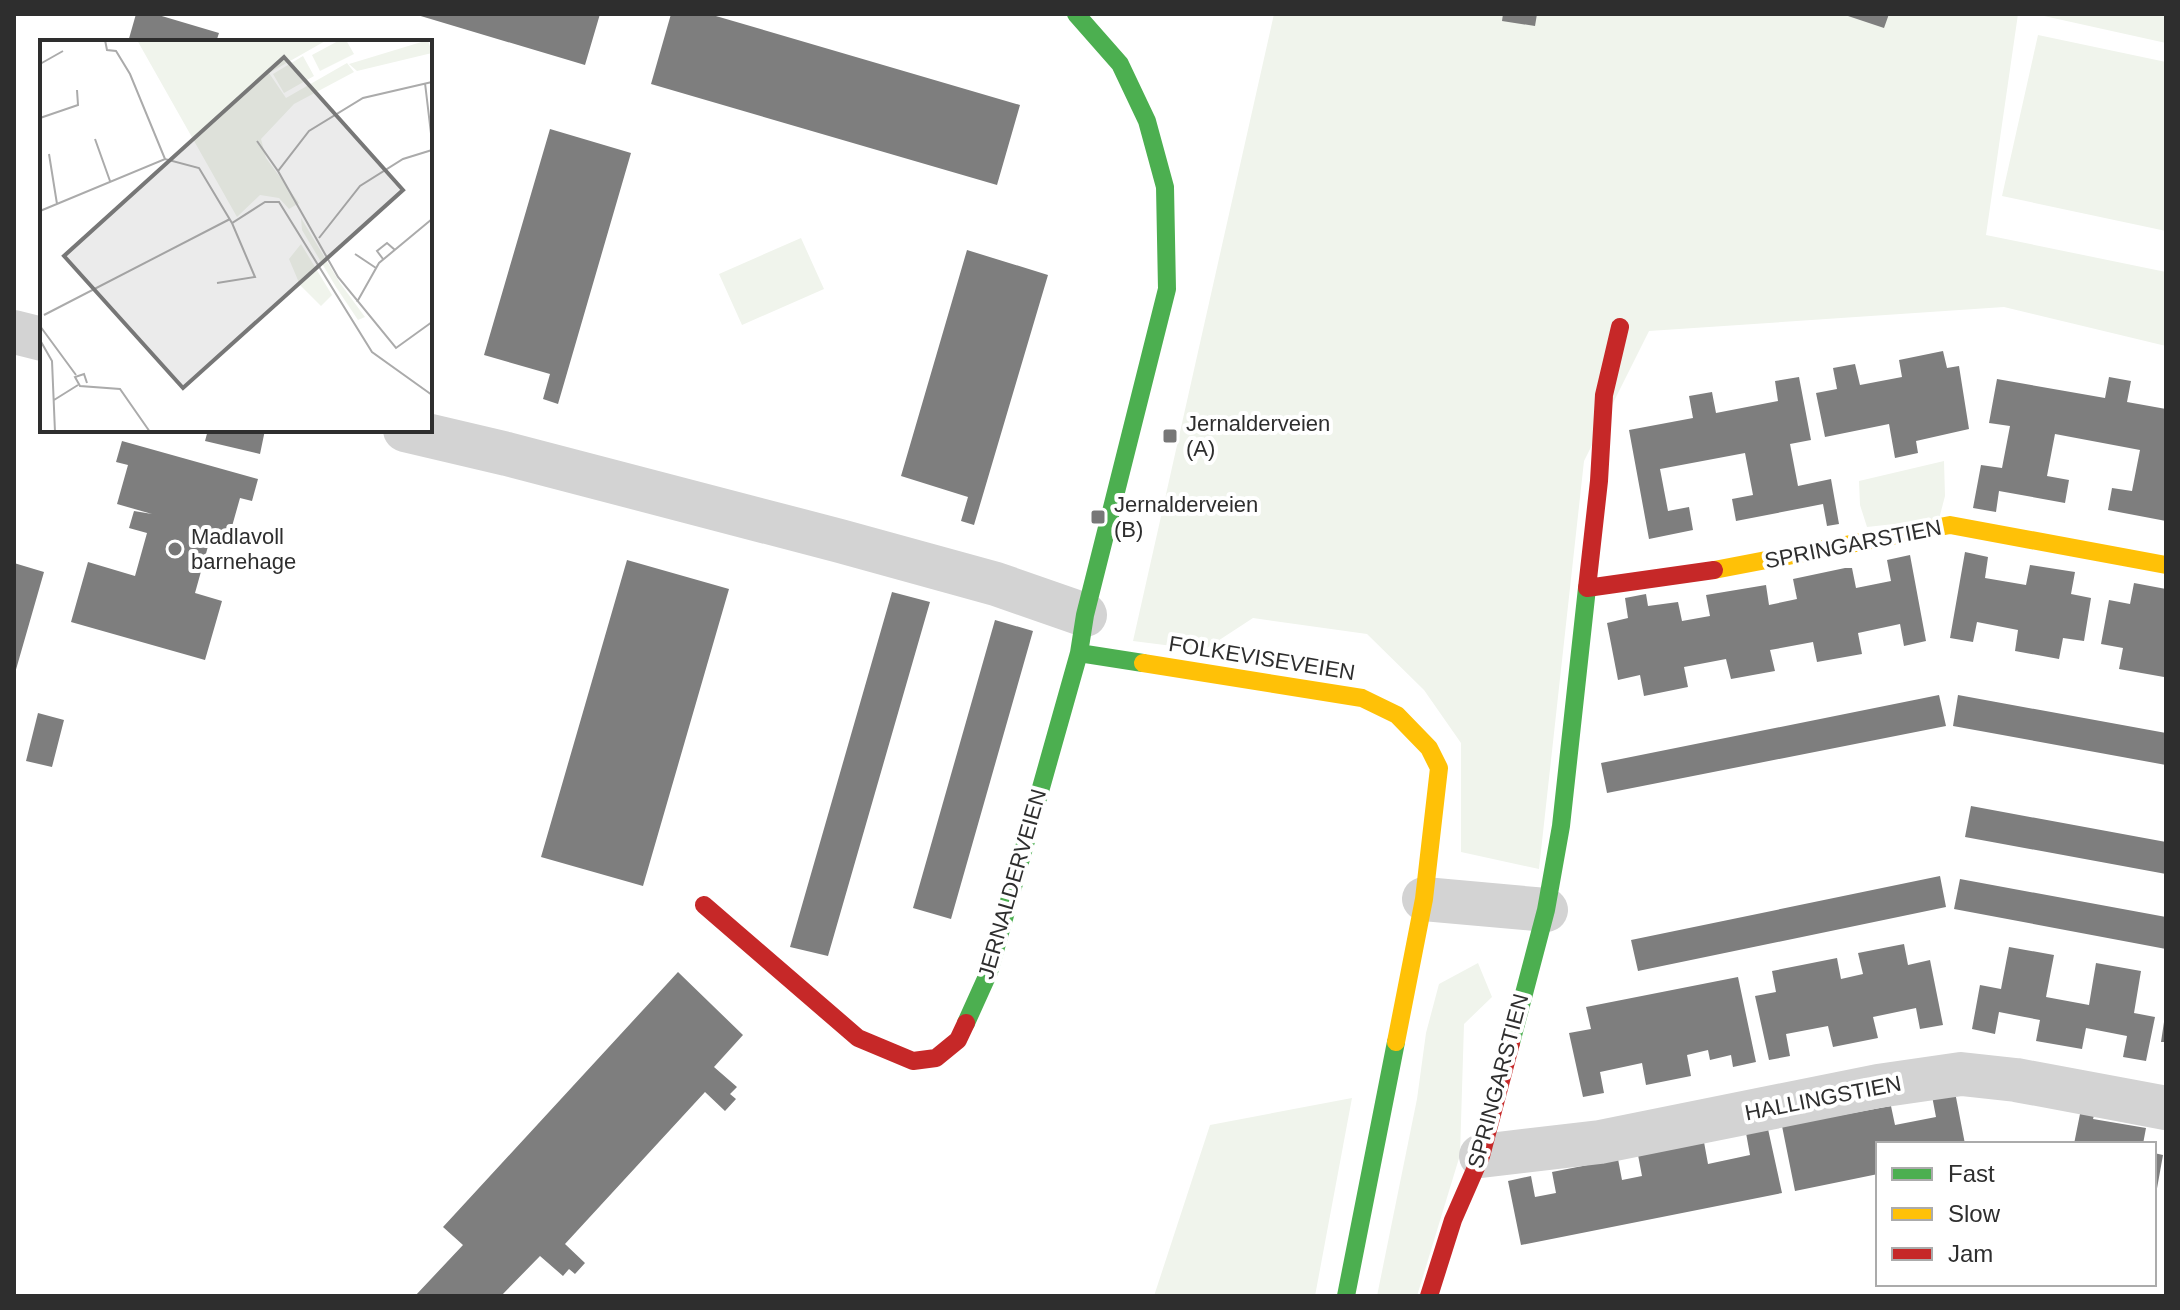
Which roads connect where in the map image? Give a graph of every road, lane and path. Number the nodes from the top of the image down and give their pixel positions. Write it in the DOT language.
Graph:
graph roads {
  1 [pos="1076,14"];
  2 [pos="1620,327"];
  3 [pos="14,332"];
  4 [pos="40,338"];
  5 [pos="414,432"];
  6 [pos="2166,565"];
  7 [pos="1587,588"];
  8 [pos="1082,634"];
  9 [pos="1424,899"];
  10 [pos="704,905"];
  11 [pos="1546,910"];
  12 [pos="2166,1108"];
  13 [pos="1481,1156"];
  14 [pos="1346,1296"];
  15 [pos="1429,1296"];
  1 -- 8 [label="street"];
  2 -- 7 [label="street, SPRINGARSTIEN"];
  3 -- 4 [label="street"];
  5 -- 8 [label="street"];
  6 -- 7 [label="street, SPRINGARSTIEN"];
  7 -- 11 [label="street, SPRINGARSTIEN"];
  8 -- 9 [label="street, FOLKEVISEVEIEN"];
  8 -- 10 [label="street, JERNALDERVEIEN"];
  9 -- 11 [label="street"];
  9 -- 14 [label="street, FOLKEVISEVEIEN"];
  11 -- 13 [label="street, SPRINGARSTIEN"];
  12 -- 13 [label="street, HALLINGSTIEN"];
  13 -- 15 [label="street, SPRINGARSTIEN"];
}
